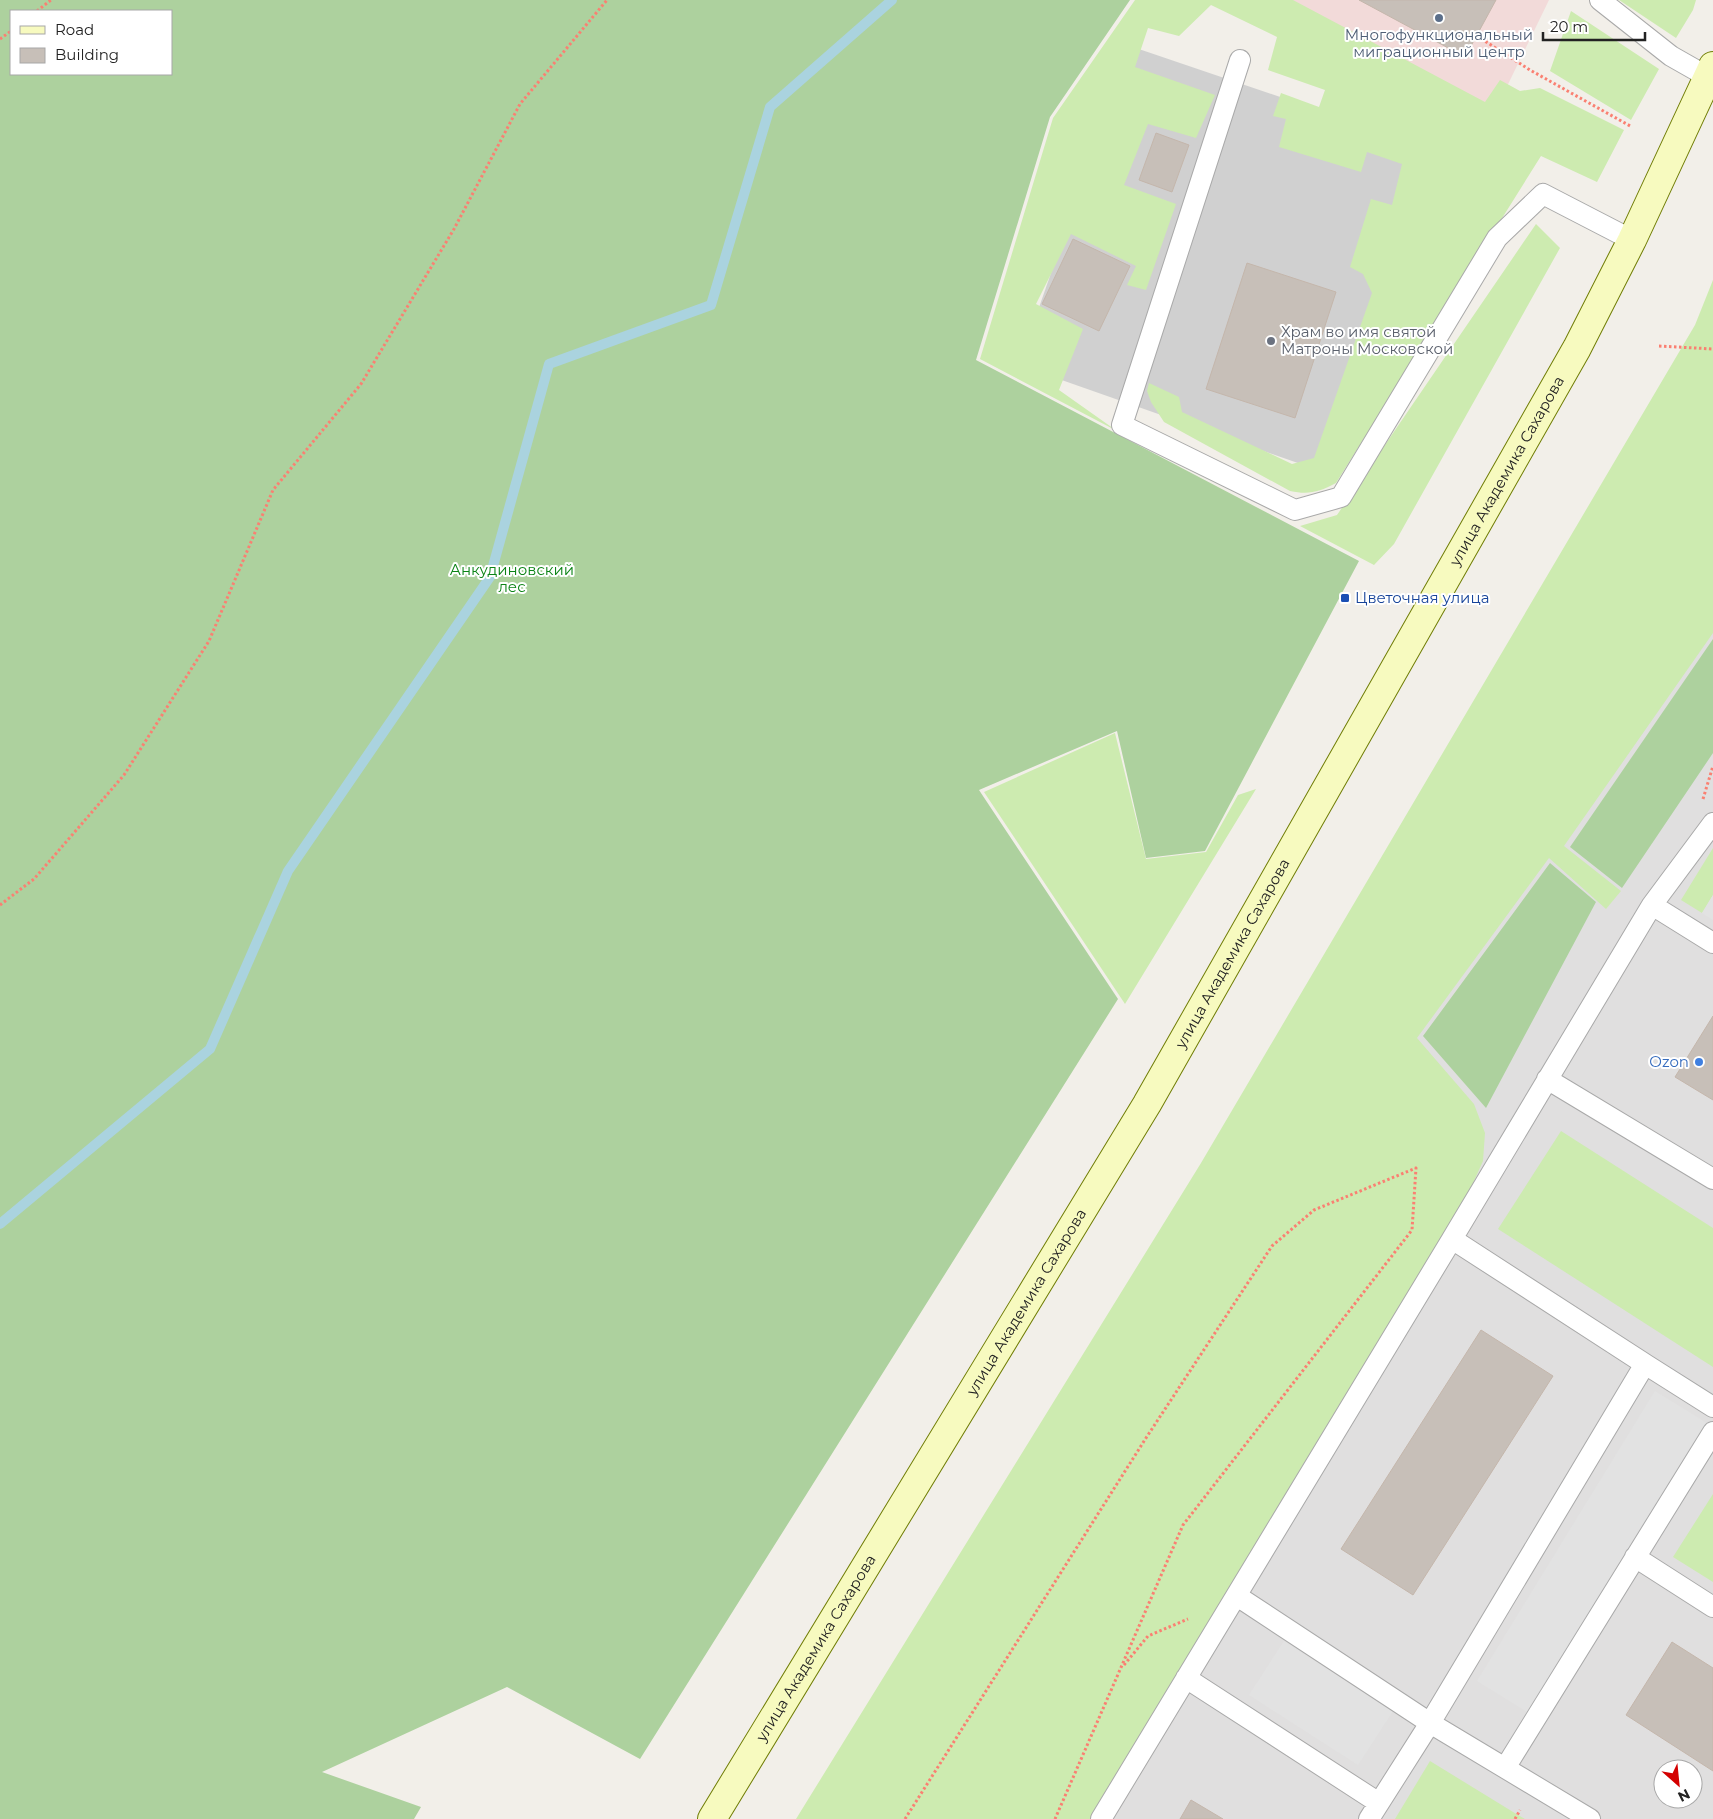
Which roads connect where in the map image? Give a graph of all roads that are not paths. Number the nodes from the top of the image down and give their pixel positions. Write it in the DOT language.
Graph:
graph roads {
  1 [pos="1600,0"];
  2 [pos="1240,60"];
  3 [pos="1710,72"];
  4 [pos="1632,240"];
  5 [pos="1713,823"];
  6 [pos="1652,905"];
  7 [pos="1713,943"];
  8 [pos="1548,1079"];
  9 [pos="1713,1180"];
  10 [pos="1452,1239"];
  11 [pos="1645,1364"];
  12 [pos="1713,1407"];
  13 [pos="1713,1432"];
  14 [pos="1635,1557"];
  15 [pos="1237,1596"];
  16 [pos="1713,1607"];
  17 [pos="1186,1678"];
  18 [pos="1430,1722"];
  19 [pos="1505,1768"];
  20 [pos="1374,1811"];
  21 [pos="712,1819"];
  22 [pos="1101,1819"];
  23 [pos="1590,1819"];
  1 -- 3 [label="lane"];
  2 -- 4 [label="lane"];
  3 -- 4 [label="main road, улица Академика Сахарова"];
  4 -- 21 [label="main road, улица Академика Сахарова"];
  5 -- 6 [label="lane"];
  6 -- 7 [label="lane"];
  6 -- 8 [label="lane"];
  8 -- 9 [label="lane"];
  8 -- 10 [label="lane"];
  10 -- 11 [label="lane"];
  10 -- 15 [label="lane"];
  11 -- 12 [label="lane"];
  11 -- 18 [label="lane"];
  13 -- 14 [label="lane"];
  14 -- 16 [label="lane"];
  14 -- 19 [label="lane"];
  15 -- 17 [label="lane"];
  15 -- 18 [label="lane"];
  17 -- 20 [label="lane"];
  17 -- 22 [label="lane"];
  18 -- 19 [label="lane"];
  18 -- 20 [label="lane"];
  19 -- 23 [label="lane"];
}
